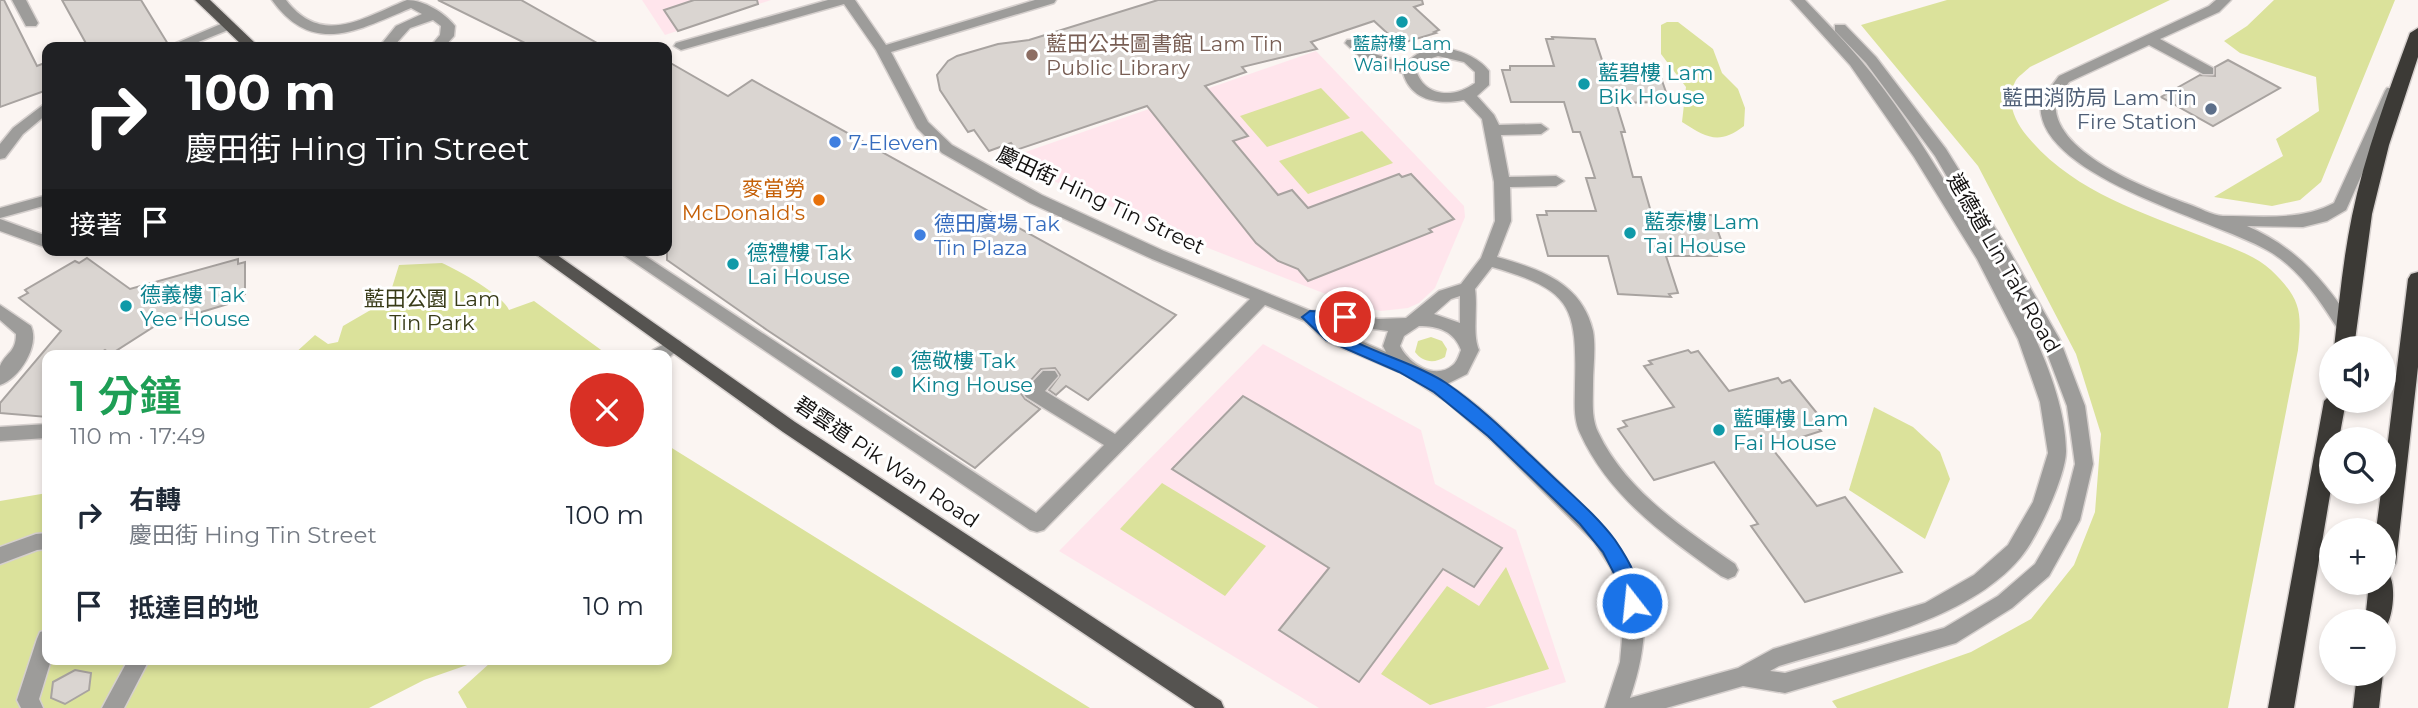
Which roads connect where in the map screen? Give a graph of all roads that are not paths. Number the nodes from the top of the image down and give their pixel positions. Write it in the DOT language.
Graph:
graph roads {
  1 [pos="19,0"];
  2 [pos="202,0"];
  3 [pos="279,0"];
  4 [pos="845,0"];
  5 [pos="1049,0"];
  6 [pos="1798,0"];
  7 [pos="1814,0"];
  8 [pos="2224,0"];
  9 [pos="435,15"];
  10 [pos="31,23"];
  11 [pos="228,25"];
  12 [pos="325,31"];
  13 [pos="2418,33"];
  14 [pos="2149,39"];
  15 [pos="186,42"];
  16 [pos="247,42"];
  17 [pos="324,42"];
  18 [pos="389,42"];
  19 [pos="442,42"];
  20 [pos="1352,43"];
  21 [pos="681,46"];
  22 [pos="883,50"];
  23 [pos="1409,70"];
  24 [pos="2405,70"];
  25 [pos="2208,71"];
  26 [pos="1468,95"];
  27 [pos="42,111"];
  28 [pos="1541,129"];
  29 [pos="1493,130"];
  30 [pos="0,154"];
  31 [pos="1556,181"];
  32 [pos="1502,182"];
  33 [pos="42,201"];
  34 [pos="0,213"];
  35 [pos="2204,217"];
  36 [pos="0,225"];
  37 [pos="42,241"];
  38 [pos="547,256"];
  39 [pos="633,256"];
  40 [pos="1488,260"];
  41 [pos="2418,279"];
  42 [pos="1467,288"];
  43 [pos="1263,297"];
  44 [pos="0,311"];
  45 [pos="1310,317"];
  46 [pos="1411,322"];
  47 [pos="2345,336"];
  48 [pos="2346,336"];
  49 [pos="1467,341"];
  50 [pos="665,350"];
  51 [pos="672,355"];
  52 [pos="1409,371"];
  53 [pos="1049,376"];
  54 [pos="0,379"];
  55 [pos="2410,405"];
  56 [pos="2333,413"];
  57 [pos="42,431"];
  58 [pos="0,434"];
  59 [pos="1117,444"];
  60 [pos="2391,518"];
  61 [pos="42,541"];
  62 [pos="0,556"];
  63 [pos="1728,570"];
  64 [pos="42,655"];
  65 [pos="136,665"];
  66 [pos="1743,676"];
  67 [pos="2369,686"];
  68 [pos="32,708"];
  69 [pos="113,708"];
  70 [pos="1213,708"];
  71 [pos="1616,708"];
  72 [pos="1631,708"];
  73 [pos="2281,708"];
  74 [pos="2366,708"];
  1 -- 10 [label="street"];
  2 -- 11 [label="main road"];
  3 -- 12 [label="street"];
  4 -- 21 [label="street"];
  4 -- 22 [label="street, 慶田街 Hing Tin Street"];
  5 -- 22 [label="street"];
  6 -- 66 [label="street, 連德道 Lin Tak Road"];
  7 -- 66 [label="street, 連德道 Lin Tak Road"];
  8 -- 14 [label="street"];
  9 -- 12 [label="street"];
  9 -- 18 [label="street"];
  9 -- 19 [label="street"];
  11 -- 15 [label="street"];
  11 -- 16 [label="main road"];
  12 -- 17 [label="street"];
  13 -- 24 [label="highway"];
  14 -- 25 [label="street"];
  14 -- 35 [label="street"];
  20 -- 23 [label="street"];
  22 -- 43 [label="street, 慶田街 Hing Tin Street"];
  23 -- 26 [label="street"];
  23 -- 26 [label="street"];
  24 -- 35 [label="street"];
  24 -- 48 [label="highway"];
  26 -- 29 [label="street"];
  27 -- 30 [label="street"];
  28 -- 29 [label="street"];
  29 -- 32 [label="street"];
  31 -- 32 [label="street"];
  32 -- 40 [label="street"];
  33 -- 34 [label="street"];
  35 -- 47 [label="street"];
  36 -- 37 [label="street"];
  38 -- 50 [label="main road, 碧雲道 Pik Wan Road"];
  39 -- 59 [label="street"];
  40 -- 42 [label="street"];
  40 -- 63 [label="street"];
  41 -- 55 [label="highway"];
  42 -- 46 [label="street"];
  42 -- 49 [label="street"];
  43 -- 45 [label="street, 慶田街 Hing Tin Street"];
  43 -- 59 [label="street"];
  44 -- 54 [label="street"];
  45 -- 46 [label="street, 慶田街 Hing Tin Street"];
  45 -- 52 [label="street, 慶田街 Hing Tin Street"];
  46 -- 49 [label="street, 慶田街 Hing Tin Street"];
  46 -- 52 [label="street"];
  49 -- 52 [label="street, 慶田街 Hing Tin Street"];
  51 -- 70 [label="main road, 碧雲道 Pik Wan Road"];
  52 -- 71 [label="street, 慶田街 Hing Tin Street"];
  53 -- 59 [label="street"];
  55 -- 60 [label="highway"];
  56 -- 73 [label="highway"];
  57 -- 58 [label="street"];
  61 -- 62 [label="street"];
  64 -- 68 [label="street"];
  65 -- 69 [label="street"];
  66 -- 72 [label="street, 連德道 Lin Tak Road"];
  67 -- 74 [label="highway"];
}
